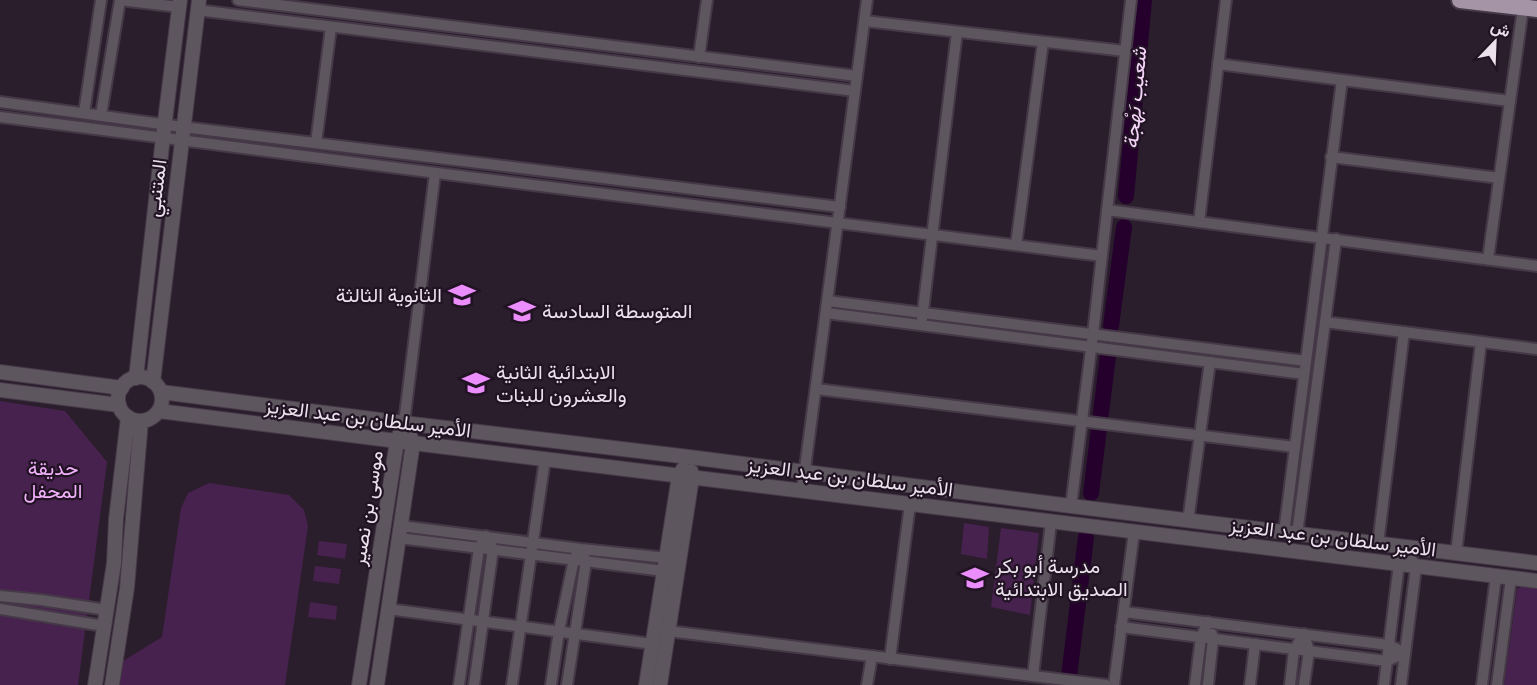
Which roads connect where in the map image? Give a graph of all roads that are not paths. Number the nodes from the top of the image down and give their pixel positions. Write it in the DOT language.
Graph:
graph roads {
  1 [pos="101,0"];
  2 [pos="120,0"];
  3 [pos="238,0"];
  4 [pos="707,0"];
  5 [pos="867,0"];
  6 [pos="1131,0"];
  7 [pos="1226,0"];
  8 [pos="1460,0"];
  9 [pos="180,4"];
  10 [pos="198,5"];
  11 [pos="1530,8"];
  12 [pos="865,21"];
  13 [pos="331,27"];
  14 [pos="957,32"];
  15 [pos="1043,42"];
  16 [pos="1125,51"];
  17 [pos="699,57"];
  18 [pos="1218,64"];
  19 [pos="857,76"];
  20 [pos="1342,80"];
  21 [pos="855,91"];
  22 [pos="1510,101"];
  23 [pos="0,102"];
  24 [pos="84,113"];
  25 [pos="102,115"];
  26 [pos="0,117"];
  27 [pos="164,130"];
  28 [pos="182,133"];
  29 [pos="316,143"];
  30 [pos="1331,157"];
  31 [pos="435,173"];
  32 [pos="1499,178"];
  33 [pos="840,207"];
  34 [pos="1107,210"];
  35 [pos="838,222"];
  36 [pos="1199,222"];
  37 [pos="933,234"];
  38 [pos="1321,237"];
  39 [pos="1336,239"];
  40 [pos="1016,245"];
  41 [pos="1102,256"];
  42 [pos="1488,259"];
  43 [pos="1537,266"];
  44 [pos="828,301"];
  45 [pos="923,313"];
  46 [pos="826,314"];
  47 [pos="1325,322"];
  48 [pos="921,326"];
  49 [pos="1404,332"];
  50 [pos="1093,334"];
  51 [pos="1482,342"];
  52 [pos="1092,347"];
  53 [pos="1537,348"];
  54 [pos="1306,361"];
  55 [pos="1210,362"];
  56 [pos="0,372"];
  57 [pos="1304,374"];
  58 [pos="136,378"];
  59 [pos="122,387"];
  60 [pos="157,387"];
  61 [pos="816,389"];
  62 [pos="0,390"];
  63 [pos="159,411"];
  64 [pos="129,414"];
  65 [pos="1086,422"];
  66 [pos="404,423"];
  67 [pos="1200,436"];
  68 [pos="397,441"];
  69 [pos="413,443"];
  70 [pos="1295,447"];
  71 [pos="689,457"];
  72 [pos="545,459"];
  73 [pos="805,471"];
  74 [pos="686,477"];
  75 [pos="802,491"];
  76 [pos="910,504"];
  77 [pos="1071,506"];
  78 [pos="1188,521"];
  79 [pos="1051,522"];
  80 [pos="400,532"];
  81 [pos="1134,532"];
  82 [pos="1291,533"];
  83 [pos="486,536"];
  84 [pos="534,542"];
  85 [pos="1378,544"];
  86 [pos="479,548"];
  87 [pos="1405,548"];
  88 [pos="493,549"];
  89 [pos="581,549"];
  90 [pos="532,554"];
  91 [pos="1456,554"];
  92 [pos="574,559"];
  93 [pos="586,561"];
  94 [pos="1537,563"];
  95 [pos="670,564"];
  96 [pos="1399,564"];
  97 [pos="1416,567"];
  98 [pos="1496,576"];
  99 [pos="1511,578"];
  100 [pos="1537,581"];
  101 [pos="0,596"];
  102 [pos="0,609"];
  103 [pos="388,609"];
  104 [pos="107,610"];
  105 [pos="1124,612"];
  106 [pos="468,620"];
  107 [pos="483,621"];
  108 [pos="1208,622"];
  109 [pos="104,626"];
  110 [pos="521,626"];
  111 [pos="1122,627"];
  112 [pos="559,631"];
  113 [pos="668,631"];
  114 [pos="575,633"];
  115 [pos="1304,634"];
  116 [pos="1200,637"];
  117 [pos="1213,639"];
  118 [pos="653,644"];
  119 [pos="1255,644"];
  120 [pos="1389,645"];
  121 [pos="1294,650"];
  122 [pos="1309,651"];
  123 [pos="1405,653"];
  124 [pos="872,656"];
  125 [pos="890,658"];
  126 [pos="1387,661"];
  127 [pos="1008,673"];
  128 [pos="1033,676"];
  129 [pos="95,685"];
  130 [pos="112,685"];
  131 [pos="359,685"];
  132 [pos="377,685"];
  133 [pos="459,685"];
  134 [pos="474,685"];
  135 [pos="512,685"];
  136 [pos="551,685"];
  137 [pos="567,685"];
  138 [pos="646,685"];
  139 [pos="660,685"];
  140 [pos="867,685"];
  141 [pos="1006,685"];
  142 [pos="1106,685"];
  143 [pos="1114,685"];
  144 [pos="1195,685"];
  145 [pos="1208,685"];
  146 [pos="1250,685"];
  147 [pos="1290,685"];
  148 [pos="1304,685"];
  149 [pos="1384,685"];
  150 [pos="1401,685"];
  151 [pos="1482,685"];
  152 [pos="1497,685"];
  1 -- 24 [label="street"];
  2 -- 9 [label="street"];
  2 -- 25 [label="street"];
  3 -- 17 [label="street"];
  4 -- 17 [label="street"];
  5 -- 12 [label="street"];
  6 -- 16 [label="street"];
  7 -- 18 [label="street"];
  8 -- 11 [label="highway"];
  9 -- 27 [label="street, المتنبي"];
  10 -- 13 [label="street"];
  10 -- 28 [label="street, المتنبي"];
  11 -- 22 [label="street"];
  12 -- 14 [label="street"];
  12 -- 19 [label="street"];
  13 -- 21 [label="street"];
  13 -- 29 [label="street"];
  14 -- 15 [label="street"];
  14 -- 37 [label="street"];
  15 -- 16 [label="street"];
  15 -- 40 [label="street"];
  16 -- 34 [label="street"];
  17 -- 19 [label="street"];
  18 -- 20 [label="street"];
  18 -- 36 [label="street"];
  19 -- 21 [label="street"];
  20 -- 22 [label="street"];
  20 -- 30 [label="street"];
  21 -- 33 [label="street"];
  22 -- 32 [label="street"];
  23 -- 24 [label="street"];
  24 -- 25 [label="street"];
  25 -- 27 [label="street"];
  26 -- 27 [label="street"];
  27 -- 28 [label="street"];
  27 -- 58 [label="street, المتنبي"];
  28 -- 29 [label="street"];
  28 -- 31 [label="street"];
  28 -- 60 [label="street, المتنبي"];
  29 -- 33 [label="street"];
  30 -- 32 [label="street"];
  30 -- 38 [label="street"];
  31 -- 35 [label="street"];
  31 -- 66 [label="street"];
  32 -- 42 [label="street"];
  33 -- 35 [label="street"];
  34 -- 36 [label="street"];
  34 -- 41 [label="street"];
  35 -- 37 [label="street"];
  35 -- 44 [label="street"];
  36 -- 38 [label="street"];
  37 -- 40 [label="street"];
  37 -- 45 [label="street"];
  38 -- 39 [label="street"];
  38 -- 54 [label="street"];
  39 -- 42 [label="street"];
  39 -- 47 [label="street"];
  40 -- 41 [label="street"];
  41 -- 50 [label="street"];
  42 -- 43 [label="street"];
  44 -- 45 [label="street"];
  44 -- 46 [label="street"];
  45 -- 48 [label="street"];
  45 -- 50 [label="street"];
  46 -- 48 [label="street"];
  46 -- 61 [label="street"];
  47 -- 49 [label="street"];
  47 -- 82 [label="street"];
  48 -- 52 [label="street"];
  49 -- 51 [label="street"];
  49 -- 85 [label="street"];
  50 -- 52 [label="street"];
  50 -- 54 [label="street"];
  51 -- 53 [label="street"];
  51 -- 91 [label="street"];
  52 -- 55 [label="street"];
  52 -- 65 [label="street"];
  54 -- 57 [label="street"];
  55 -- 57 [label="street"];
  55 -- 67 [label="street"];
  56 -- 59 [label="street"];
  57 -- 70 [label="street"];
  58 -- 59 [label="street"];
  58 -- 60 [label="street"];
  59 -- 64 [label="street"];
  60 -- 63 [label="street"];
  60 -- 66 [label="street, الأمير سلطان بن عبد العزيز"];
  61 -- 65 [label="street"];
  61 -- 73 [label="street"];
  62 -- 64 [label="street"];
  63 -- 64 [label="street"];
  63 -- 68 [label="street, الأمير سلطان بن عبد العزيز"];
  64 -- 104 [label="street"];
  64 -- 130 [label="street"];
  65 -- 67 [label="street"];
  65 -- 77 [label="street"];
  66 -- 68 [label="street, موسى بن نصير"];
  66 -- 69 [label="street, موسى بن نصير"];
  66 -- 71 [label="street, الأمير سلطان بن عبد العزيز"];
  67 -- 70 [label="street"];
  67 -- 78 [label="street"];
  68 -- 69 [label="street, الأمير سلطان بن عبد العزيز"];
  68 -- 131 [label="street, موسى بن نصير"];
  69 -- 72 [label="street, الأمير سلطان بن عبد العزيز"];
  69 -- 80 [label="street, موسى بن نصير"];
  70 -- 82 [label="street"];
  71 -- 73 [label="street, الأمير سلطان بن عبد العزيز"];
  71 -- 74 [label="street"];
  72 -- 74 [label="street, الأمير سلطان بن عبد العزيز"];
  72 -- 84 [label="street"];
  73 -- 75 [label="street"];
  73 -- 77 [label="street, الأمير سلطان بن عبد العزيز"];
  74 -- 75 [label="street, الأمير سلطان بن عبد العزيز"];
  74 -- 95 [label="street"];
  75 -- 76 [label="street, الأمير سلطان بن عبد العزيز"];
  76 -- 79 [label="street, الأمير سلطان بن عبد العزيز"];
  76 -- 125 [label="street"];
  77 -- 78 [label="street, الأمير سلطان بن عبد العزيز"];
  78 -- 82 [label="street, الأمير سلطان بن عبد العزيز"];
  79 -- 81 [label="street, الأمير سلطان بن عبد العزيز"];
  79 -- 128 [label="street"];
  80 -- 83 [label="street"];
  80 -- 86 [label="street"];
  80 -- 103 [label="street, موسى بن نصير"];
  81 -- 96 [label="street, الأمير سلطان بن عبد العزيز"];
  81 -- 105 [label="street"];
  82 -- 85 [label="street, الأمير سلطان بن عبد العزيز"];
  83 -- 84 [label="street"];
  83 -- 86 [label="street"];
  83 -- 88 [label="street"];
  84 -- 89 [label="street"];
  84 -- 90 [label="street"];
  85 -- 87 [label="street, الأمير سلطان بن عبد العزيز"];
  86 -- 88 [label="street"];
  86 -- 106 [label="street"];
  87 -- 91 [label="street, الأمير سلطان بن عبد العزيز"];
  87 -- 96 [label="street"];
  87 -- 97 [label="street"];
  88 -- 90 [label="street"];
  88 -- 107 [label="street"];
  89 -- 92 [label="street"];
  89 -- 93 [label="street"];
  89 -- 95 [label="street"];
  90 -- 92 [label="street"];
  90 -- 110 [label="street"];
  91 -- 94 [label="street, الأمير سلطان بن عبد العزيز"];
  92 -- 93 [label="street"];
  92 -- 112 [label="street"];
  93 -- 95 [label="street"];
  93 -- 114 [label="street"];
  95 -- 113 [label="street"];
  95 -- 118 [label="street"];
  96 -- 97 [label="street, الأمير سلطان بن عبد العزيز"];
  96 -- 120 [label="street"];
  97 -- 98 [label="street, الأمير سلطان بن عبد العزيز"];
  97 -- 123 [label="street"];
  98 -- 99 [label="street, الأمير سلطان بن عبد العزيز"];
  98 -- 151 [label="street"];
  99 -- 100 [label="street, الأمير سلطان بن عبد العزيز"];
  99 -- 152 [label="street"];
  101 -- 104 [label="street"];
  102 -- 109 [label="street"];
  103 -- 106 [label="street"];
  103 -- 132 [label="street, موسى بن نصير"];
  104 -- 109 [label="street"];
  105 -- 108 [label="street"];
  105 -- 111 [label="street"];
  106 -- 107 [label="street"];
  106 -- 133 [label="street"];
  107 -- 110 [label="street"];
  107 -- 134 [label="street"];
  108 -- 115 [label="street"];
  108 -- 116 [label="street"];
  108 -- 117 [label="street"];
  109 -- 129 [label="street"];
  110 -- 112 [label="street"];
  110 -- 135 [label="street"];
  111 -- 116 [label="street"];
  111 -- 143 [label="street"];
  112 -- 114 [label="street"];
  112 -- 136 [label="street"];
  113 -- 124 [label="street"];
  113 -- 139 [label="street"];
  114 -- 118 [label="street"];
  114 -- 137 [label="street"];
  115 -- 120 [label="street"];
  115 -- 121 [label="street"];
  115 -- 122 [label="street"];
  116 -- 117 [label="street"];
  116 -- 144 [label="street"];
  117 -- 119 [label="street"];
  117 -- 145 [label="street"];
  118 -- 138 [label="street"];
  119 -- 121 [label="street"];
  119 -- 146 [label="street"];
  120 -- 123 [label="street"];
  120 -- 126 [label="street"];
  121 -- 122 [label="street"];
  121 -- 147 [label="street"];
  122 -- 126 [label="street"];
  122 -- 148 [label="street"];
  123 -- 126 [label="street"];
  123 -- 150 [label="street"];
  124 -- 125 [label="street"];
  124 -- 140 [label="street"];
  125 -- 127 [label="street"];
  126 -- 149 [label="street"];
  127 -- 128 [label="street"];
  127 -- 141 [label="street"];
  128 -- 142 [label="street"];
}
